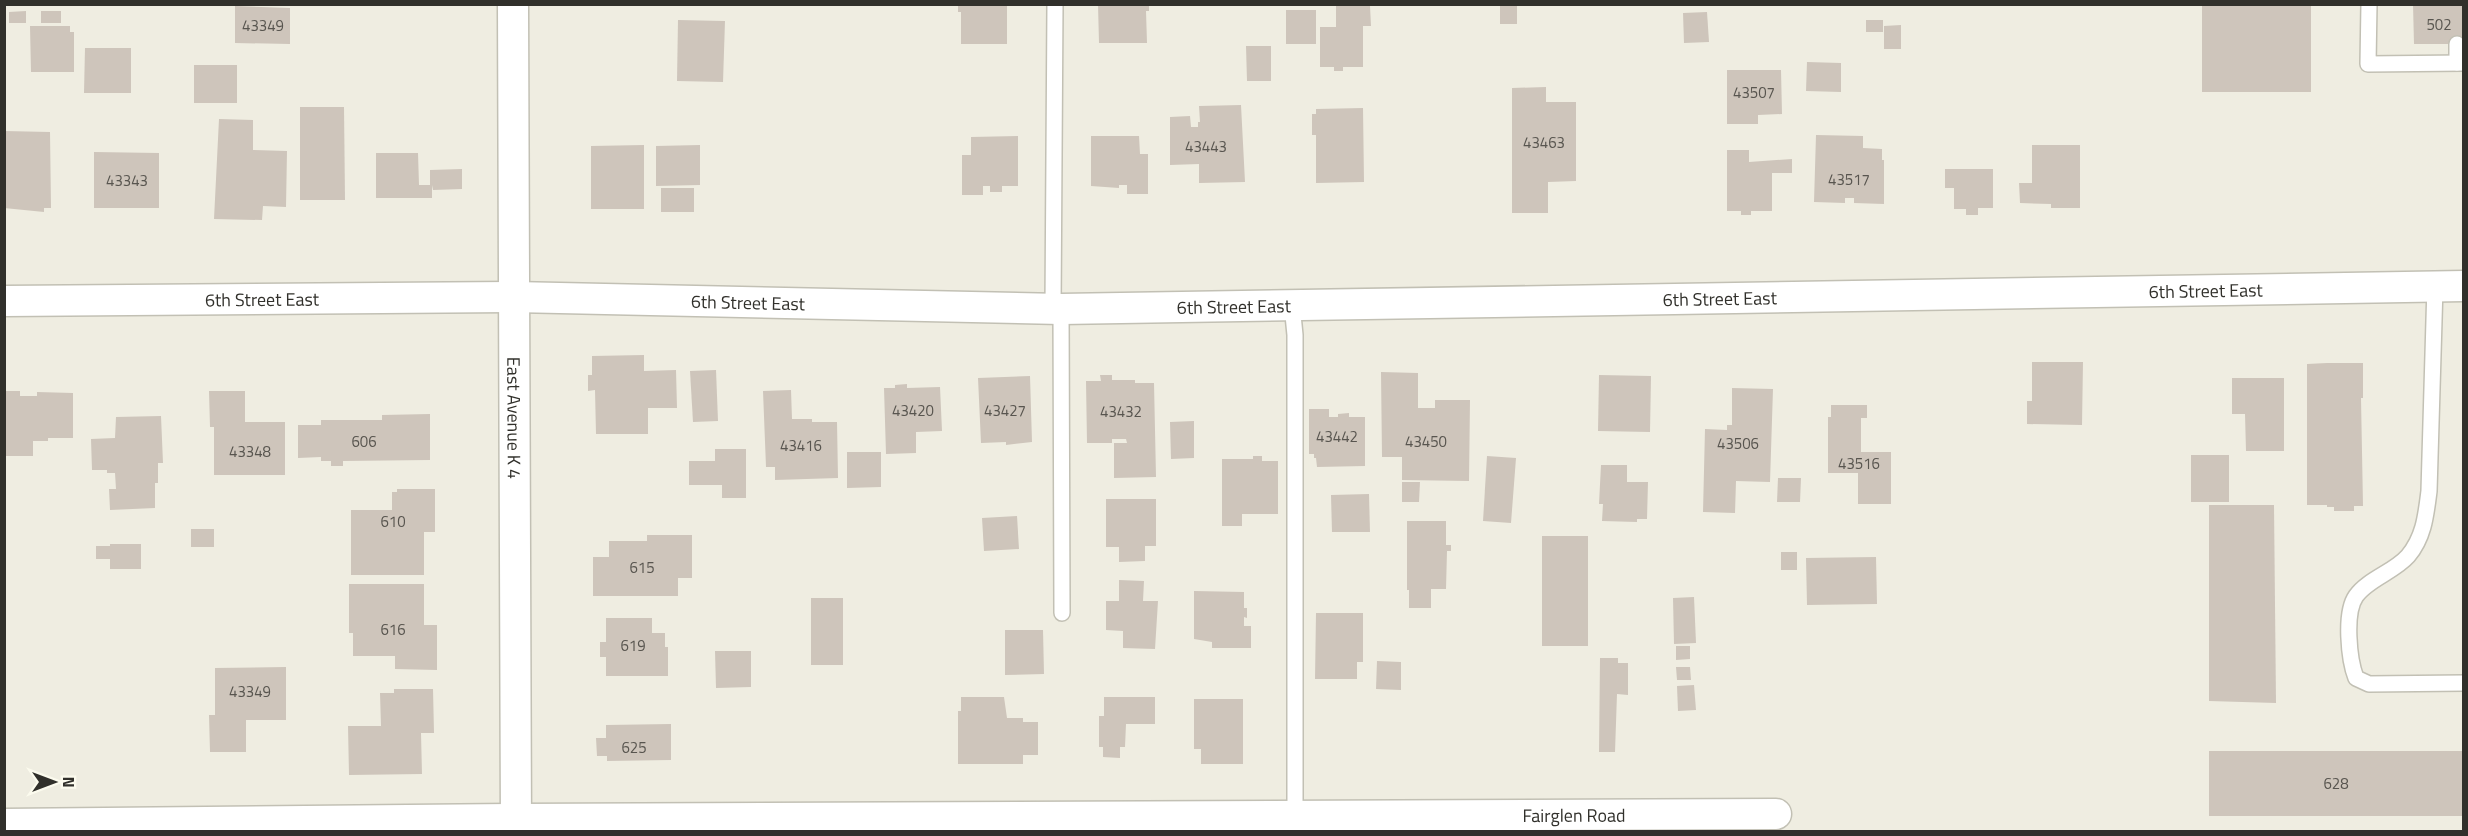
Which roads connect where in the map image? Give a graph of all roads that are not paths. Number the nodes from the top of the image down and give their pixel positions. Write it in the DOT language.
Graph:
graph roads {
  1 [pos="513,4"];
  2 [pos="1055,4"];
  3 [pos="2369,4"];
  4 [pos="2457,44"];
  5 [pos="2460,63"];
  6 [pos="2449,286"];
  7 [pos="514,297"];
  8 [pos="4,301"];
  9 [pos="1292,305"];
  10 [pos="1057,308"];
  11 [pos="1062,613"];
  12 [pos="2463,683"];
  13 [pos="1776,814"];
  14 [pos="1295,817"];
  15 [pos="4,824"];
  16 [pos="516,825"];
  1 -- 7 [label="street, East Avenue K 4"];
  2 -- 10 [label="lane"];
  3 -- 5 [label="lane"];
  4 -- 5 [label="lane"];
  6 -- 9 [label="street, 6th Street East"];
  6 -- 12 [label="lane"];
  7 -- 8 [label="street, 6th Street East"];
  7 -- 10 [label="street, 6th Street East"];
  7 -- 16 [label="street, East Avenue K 4"];
  9 -- 10 [label="street, 6th Street East"];
  9 -- 14 [label="lane"];
  10 -- 11 [label="lane"];
  13 -- 14 [label="street, Fairglen Road"];
  14 -- 16 [label="street, Fairglen Road"];
  15 -- 16 [label="street, Fairglen Road"];
}
